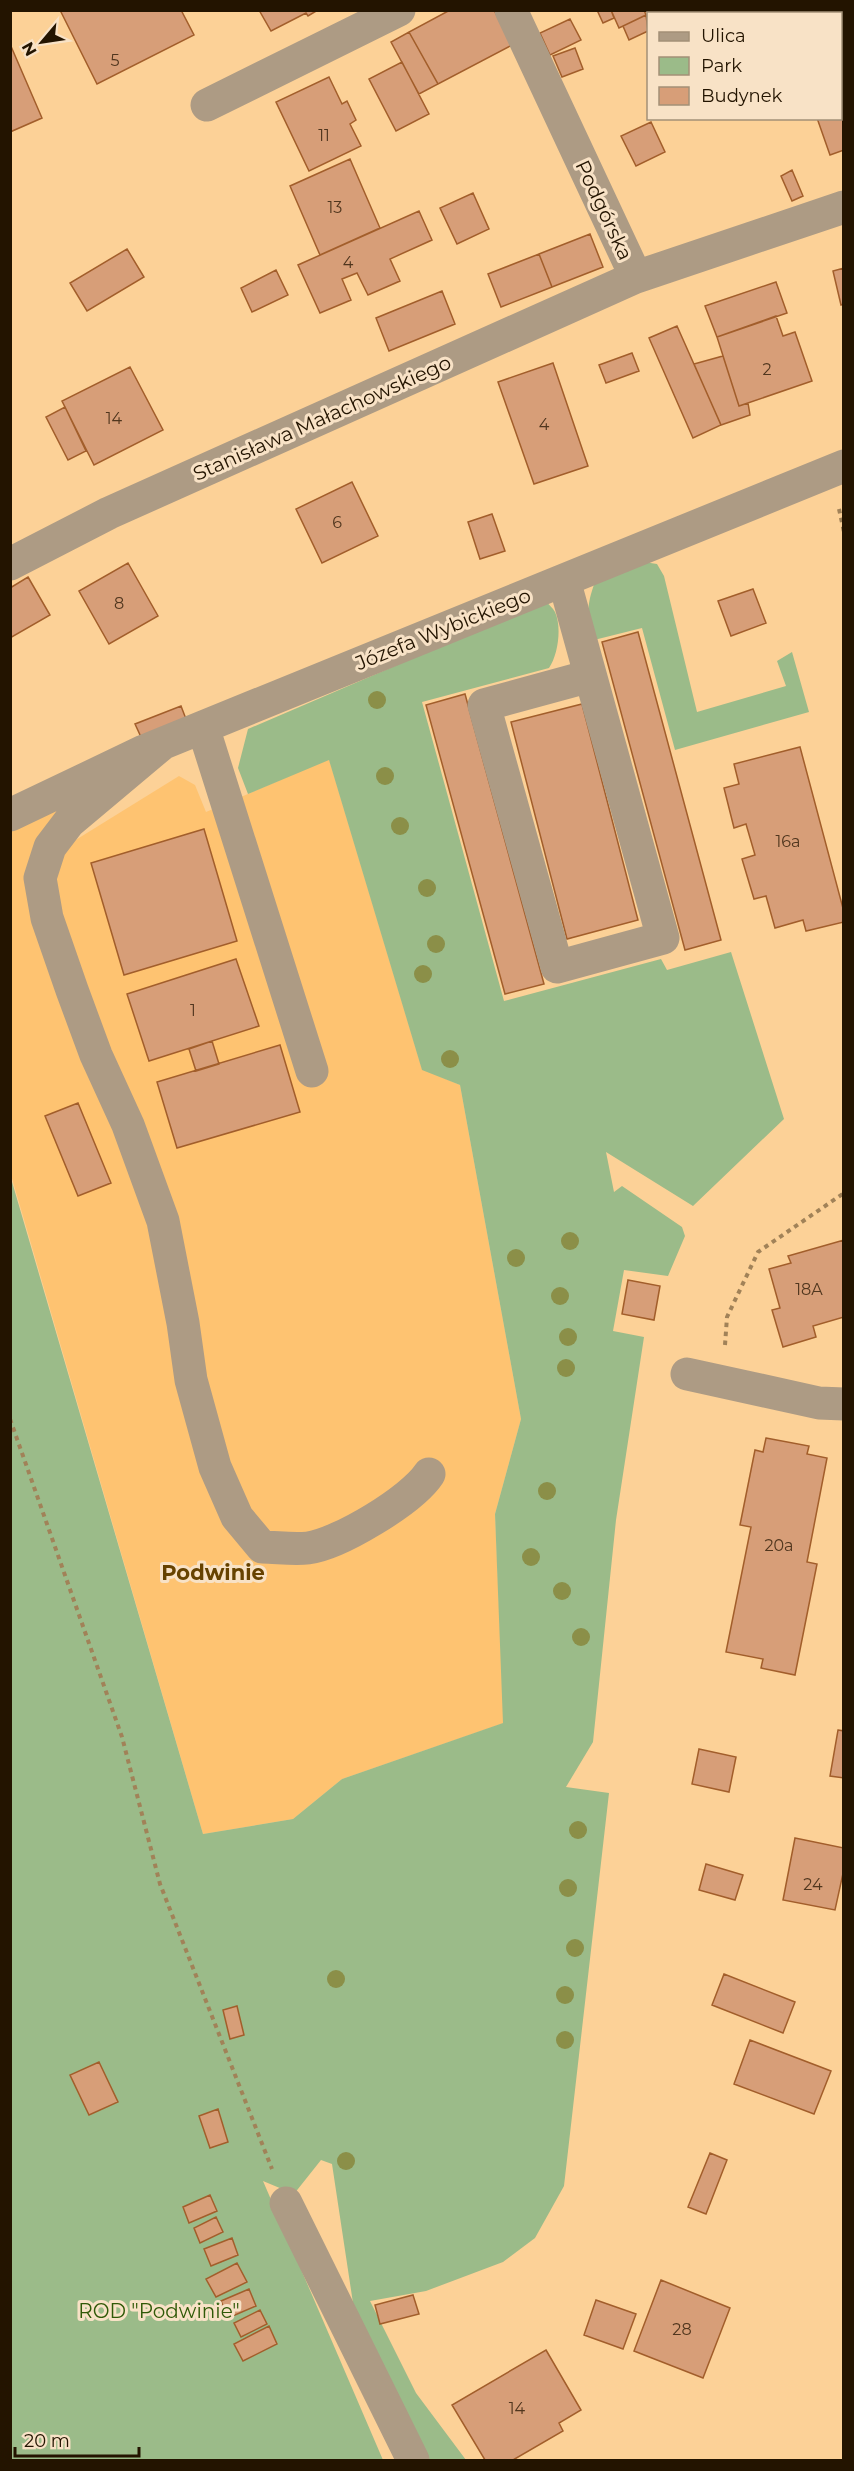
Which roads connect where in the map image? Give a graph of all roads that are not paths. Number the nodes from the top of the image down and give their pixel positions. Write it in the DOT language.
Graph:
graph roads {
  1 [pos="399,10"];
  2 [pos="511,10"];
  3 [pos="207,105"];
  4 [pos="843,207"];
  5 [pos="636,277"];
  6 [pos="843,466"];
  7 [pos="10,564"];
  8 [pos="564,580"];
  9 [pos="590,676"];
  10 [pos="203,727"];
  11 [pos="162,744"];
  12 [pos="10,815"];
  13 [pos="312,1071"];
  14 [pos="687,1374"];
  15 [pos="843,1404"];
  16 [pos="429,1474"];
  17 [pos="286,2203"];
  18 [pos="413,2460"];
  1 -- 3 [label="street"];
  2 -- 5 [label="street, Podgórska"];
  4 -- 5 [label="street, Podgórska"];
  5 -- 7 [label="street, Stanisława Małachowskiego"];
  6 -- 8 [label="street, Józefa Wybickiego"];
  8 -- 9 [label="street"];
  8 -- 10 [label="street, Józefa Wybickiego"];
  9 -- 9 [label="street"];
  10 -- 11 [label="street, Józefa Wybickiego"];
  10 -- 13 [label="street"];
  11 -- 12 [label="street, Józefa Wybickiego"];
  11 -- 16 [label="street"];
  14 -- 15 [label="street"];
  17 -- 18 [label="street"];
}
